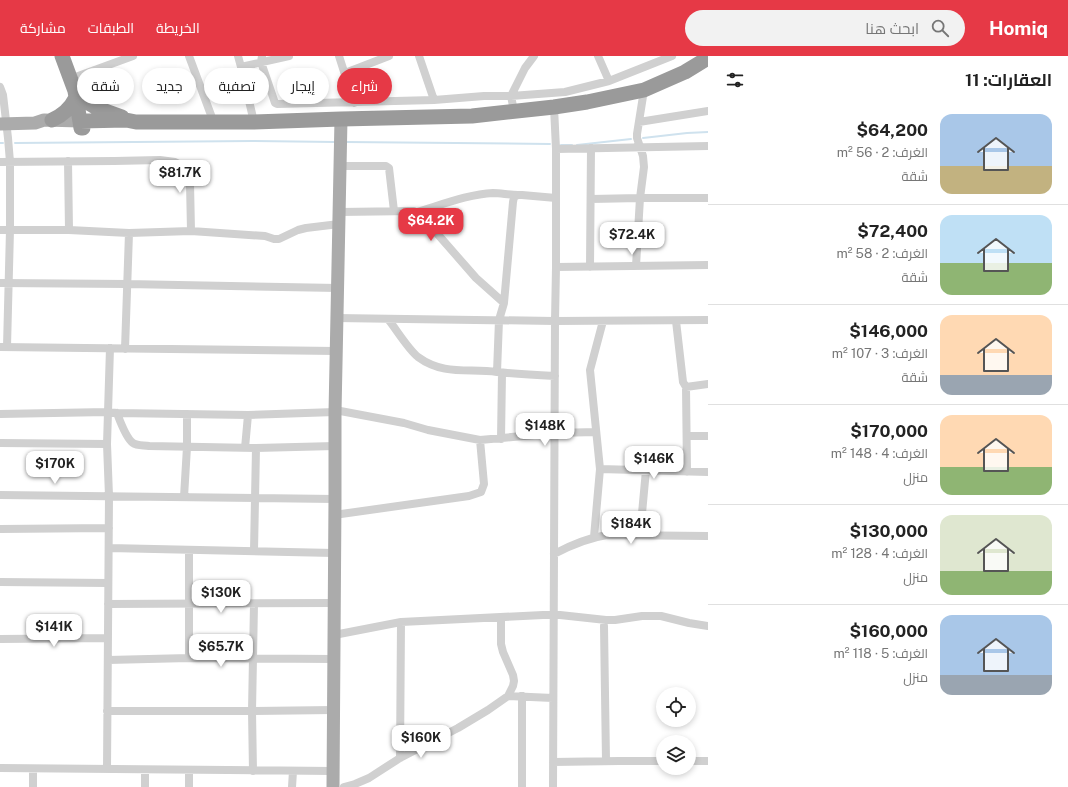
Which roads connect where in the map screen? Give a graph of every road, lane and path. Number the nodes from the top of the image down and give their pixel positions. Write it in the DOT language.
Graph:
graph roads {
  1 [pos="62,56"];
  2 [pos="133,56"];
  3 [pos="189,56"];
  4 [pos="238,56"];
  5 [pos="289,56"];
  6 [pos="339,56"];
  7 [pos="389,56"];
  8 [pos="419,56"];
  9 [pos="535,56"];
  10 [pos="598,56"];
  11 [pos="666,57"];
  12 [pos="708,58"];
  13 [pos="262,59"];
  14 [pos="241,67"];
  15 [pos="343,68"];
  16 [pos="358,68"];
  17 [pos="609,81"];
  18 [pos="0,88"];
  19 [pos="644,90"];
  20 [pos="75,92"];
  21 [pos="511,96"];
  22 [pos="434,100"];
  23 [pos="392,102"];
  24 [pos="337,103"];
  25 [pos="554,107"];
  26 [pos="514,111"];
  27 [pos="708,111"];
  28 [pos="341,119"];
  29 [pos="52,120"];
  30 [pos="134,121"];
  31 [pos="214,122"];
  32 [pos="254,122"];
  33 [pos="639,122"];
  34 [pos="35,123"];
  35 [pos="3,124"];
  36 [pos="86,125"];
  37 [pos="708,146"];
  38 [pos="640,147"];
  39 [pos="591,148"];
  40 [pos="556,149"];
  41 [pos="68,161"];
  42 [pos="0,162"];
  43 [pos="10,162"];
  44 [pos="340,166"];
  45 [pos="518,195"];
  46 [pos="556,198"];
  47 [pos="640,198"];
  48 [pos="708,198"];
  49 [pos="591,199"];
  50 [pos="394,211"];
  51 [pos="417,212"];
  52 [pos="339,218"];
  53 [pos="0,230"];
  54 [pos="10,230"];
  55 [pos="69,230"];
  56 [pos="191,231"];
  57 [pos="129,233"];
  58 [pos="708,265"];
  59 [pos="556,266"];
  60 [pos="636,266"];
  61 [pos="590,267"];
  62 [pos="0,283"];
  63 [pos="9,283"];
  64 [pos="127,284"];
  65 [pos="338,288"];
  66 [pos="504,303"];
  67 [pos="336,318"];
  68 [pos="388,319"];
  69 [pos="499,320"];
  70 [pos="708,320"];
  71 [pos="555,321"];
  72 [pos="603,321"];
  73 [pos="676,321"];
  74 [pos="4,347"];
  75 [pos="110,348"];
  76 [pos="125,349"];
  77 [pos="336,351"];
  78 [pos="500,372"];
  79 [pos="555,376"];
  80 [pos="708,384"];
  81 [pos="686,387"];
  82 [pos="335,411"];
  83 [pos="107,412"];
  84 [pos="117,413"];
  85 [pos="0,414"];
  86 [pos="187,414"];
  87 [pos="248,415"];
  88 [pos="596,432"];
  89 [pos="555,433"];
  90 [pos="687,436"];
  91 [pos="708,436"];
  92 [pos="501,439"];
  93 [pos="480,440"];
  94 [pos="0,443"];
  95 [pos="107,444"];
  96 [pos="335,446"];
  97 [pos="187,447"];
  98 [pos="246,448"];
  99 [pos="256,448"];
  100 [pos="600,469"];
  101 [pos="646,470"];
  102 [pos="687,472"];
  103 [pos="708,472"];
  104 [pos="0,495"];
  105 [pos="109,496"];
  106 [pos="184,497"];
  107 [pos="255,498"];
  108 [pos="335,499"];
  109 [pos="334,515"];
  110 [pos="109,528"];
  111 [pos="0,529"];
  112 [pos="640,536"];
  113 [pos="708,536"];
  114 [pos="594,537"];
  115 [pos="109,548"];
  116 [pos="189,550"];
  117 [pos="254,551"];
  118 [pos="334,553"];
  119 [pos="554,554"];
  120 [pos="0,582"];
  121 [pos="108,583"];
  122 [pos="334,603"];
  123 [pos="108,604"];
  124 [pos="189,604"];
  125 [pos="254,604"];
  126 [pos="553,615"];
  127 [pos="501,618"];
  128 [pos="401,622"];
  129 [pos="604,626"];
  130 [pos="708,626"];
  131 [pos="334,635"];
  132 [pos="0,638"];
  133 [pos="108,638"];
  134 [pos="189,658"];
  135 [pos="254,659"];
  136 [pos="108,660"];
  137 [pos="334,660"];
  138 [pos="508,696"];
  139 [pos="522,696"];
  140 [pos="553,698"];
  141 [pos="333,710"];
  142 [pos="107,711"];
  143 [pos="252,711"];
  144 [pos="400,758"];
  145 [pos="606,761"];
  146 [pos="656,761"];
  147 [pos="696,761"];
  148 [pos="708,761"];
  149 [pos="553,762"];
  150 [pos="0,768"];
  151 [pos="33,768"];
  152 [pos="107,769"];
  153 [pos="145,770"];
  154 [pos="189,770"];
  155 [pos="253,770"];
  156 [pos="292,771"];
  157 [pos="333,771"];
  158 [pos="33,787"];
  159 [pos="145,787"];
  160 [pos="189,787"];
  161 [pos="292,787"];
  162 [pos="332,787"];
  163 [pos="344,787"];
  164 [pos="522,787"];
  165 [pos="553,787"];
  1 -- 20 [label="highway"];
  2 -- 20 [label="street"];
  3 -- 31 [label="street"];
  4 -- 14 [label="street"];
  5 -- 13 [label="street"];
  6 -- 15 [label="street"];
  7 -- 16 [label="street"];
  8 -- 22 [label="street"];
  9 -- 21 [label="street"];
  10 -- 17 [label="street"];
  11 -- 17 [label="street"];
  12 -- 19 [label="highway"];
  13 -- 14 [label="street"];
  13 -- 24 [label="street"];
  14 -- 32 [label="street"];
  17 -- 21 [label="street"];
  18 -- 35 [label="street"];
  19 -- 25 [label="highway"];
  19 -- 33 [label="street"];
  20 -- 29 [label="highway"];
  20 -- 30 [label="highway"];
  20 -- 36 [label="highway"];
  21 -- 22 [label="street"];
  21 -- 26 [label="street"];
  22 -- 23 [label="street"];
  25 -- 26 [label="highway"];
  25 -- 40 [label="street"];
  26 -- 28 [label="highway"];
  27 -- 33 [label="street"];
  28 -- 32 [label="highway"];
  28 -- 44 [label="main road"];
  29 -- 34 [label="main road"];
  29 -- 36 [label="main road"];
  30 -- 31 [label="highway"];
  30 -- 36 [label="highway"];
  31 -- 32 [label="highway"];
  33 -- 38 [label="street"];
  34 -- 35 [label="main road"];
  34 -- 36 [label="main road"];
  35 -- 43 [label="street"];
  37 -- 38 [label="street"];
  38 -- 39 [label="street"];
  38 -- 47 [label="street"];
  39 -- 40 [label="street"];
  39 -- 49 [label="street"];
  40 -- 46 [label="street"];
  41 -- 43 [label="street"];
  41 -- 55 [label="street"];
  41 -- 56 [label="street"];
  42 -- 43 [label="street"];
  43 -- 54 [label="street"];
  44 -- 50 [label="street"];
  44 -- 52 [label="main road"];
  45 -- 46 [label="street"];
  45 -- 51 [label="street"];
  45 -- 66 [label="street"];
  46 -- 59 [label="street"];
  47 -- 48 [label="street"];
  47 -- 49 [label="street"];
  47 -- 60 [label="street"];
  49 -- 61 [label="street"];
  50 -- 51 [label="street"];
  50 -- 52 [label="street"];
  51 -- 66 [label="street"];
  52 -- 56 [label="street"];
  52 -- 65 [label="main road"];
  53 -- 54 [label="street"];
  54 -- 55 [label="street"];
  54 -- 63 [label="street"];
  55 -- 57 [label="street"];
  56 -- 57 [label="street"];
  57 -- 64 [label="street"];
  58 -- 60 [label="street"];
  59 -- 61 [label="street"];
  59 -- 71 [label="street"];
  60 -- 61 [label="street"];
  62 -- 63 [label="street"];
  63 -- 64 [label="street"];
  63 -- 74 [label="street"];
  64 -- 65 [label="street"];
  64 -- 76 [label="street"];
  65 -- 67 [label="main road"];
  66 -- 69 [label="street"];
  67 -- 68 [label="street"];
  67 -- 77 [label="main road"];
  68 -- 69 [label="street"];
  68 -- 78 [label="street"];
  69 -- 71 [label="street"];
  69 -- 78 [label="street"];
  70 -- 73 [label="street"];
  71 -- 72 [label="street"];
  71 -- 79 [label="street"];
  72 -- 73 [label="street"];
  72 -- 88 [label="street"];
  73 -- 81 [label="street"];
  74 -- 75 [label="street"];
  75 -- 76 [label="street"];
  75 -- 83 [label="street"];
  76 -- 77 [label="street"];
  77 -- 82 [label="main road"];
  78 -- 79 [label="street"];
  78 -- 92 [label="street"];
  79 -- 89 [label="street"];
  80 -- 81 [label="street"];
  81 -- 90 [label="street"];
  82 -- 87 [label="street"];
  82 -- 93 [label="street"];
  82 -- 96 [label="main road"];
  83 -- 84 [label="street"];
  83 -- 85 [label="street"];
  83 -- 95 [label="street"];
  84 -- 86 [label="street"];
  84 -- 97 [label="street"];
  86 -- 87 [label="street"];
  86 -- 97 [label="street"];
  87 -- 98 [label="street"];
  88 -- 89 [label="street"];
  88 -- 100 [label="street"];
  89 -- 92 [label="street"];
  89 -- 119 [label="street"];
  90 -- 91 [label="street"];
  90 -- 102 [label="street"];
  92 -- 93 [label="street"];
  93 -- 109 [label="street"];
  94 -- 95 [label="street"];
  95 -- 105 [label="street"];
  96 -- 99 [label="street"];
  96 -- 108 [label="main road"];
  97 -- 98 [label="street"];
  97 -- 106 [label="street"];
  98 -- 99 [label="street"];
  99 -- 107 [label="street"];
  100 -- 101 [label="street"];
  100 -- 114 [label="street"];
  101 -- 102 [label="street"];
  101 -- 112 [label="street"];
  102 -- 103 [label="street"];
  104 -- 105 [label="street"];
  105 -- 106 [label="street"];
  105 -- 110 [label="street"];
  106 -- 107 [label="street"];
  107 -- 108 [label="street"];
  107 -- 117 [label="street"];
  108 -- 109 [label="main road"];
  109 -- 118 [label="main road"];
  110 -- 111 [label="street"];
  110 -- 115 [label="street"];
  112 -- 113 [label="street"];
  112 -- 114 [label="street"];
  114 -- 119 [label="street"];
  115 -- 116 [label="street"];
  115 -- 121 [label="street"];
  116 -- 117 [label="street"];
  116 -- 124 [label="street"];
  117 -- 118 [label="street"];
  118 -- 122 [label="main road"];
  119 -- 126 [label="street"];
  120 -- 121 [label="street"];
  121 -- 123 [label="street"];
  122 -- 125 [label="street"];
  122 -- 131 [label="main road"];
  123 -- 124 [label="street"];
  123 -- 133 [label="street"];
  124 -- 125 [label="street"];
  124 -- 134 [label="street"];
  125 -- 135 [label="street"];
  126 -- 127 [label="street"];
  126 -- 130 [label="street"];
  126 -- 140 [label="street"];
  127 -- 128 [label="street"];
  127 -- 138 [label="street"];
  128 -- 131 [label="street"];
  128 -- 144 [label="street"];
  129 -- 145 [label="street"];
  131 -- 137 [label="main road"];
  132 -- 133 [label="street"];
  133 -- 136 [label="street"];
  134 -- 135 [label="street"];
  134 -- 136 [label="street"];
  135 -- 137 [label="street"];
  135 -- 143 [label="street"];
  136 -- 142 [label="street"];
  137 -- 141 [label="main road"];
  138 -- 139 [label="street"];
  138 -- 144 [label="street"];
  139 -- 140 [label="street"];
  139 -- 164 [label="street"];
  140 -- 149 [label="street"];
  141 -- 143 [label="street"];
  141 -- 157 [label="main road"];
  142 -- 143 [label="street"];
  142 -- 152 [label="street"];
  143 -- 155 [label="street"];
  144 -- 163 [label="street"];
  145 -- 146 [label="street"];
  145 -- 149 [label="street"];
  147 -- 148 [label="street"];
  149 -- 165 [label="street"];
  150 -- 151 [label="street"];
  151 -- 152 [label="street"];
  151 -- 158 [label="street"];
  152 -- 153 [label="street"];
  153 -- 154 [label="street"];
  153 -- 159 [label="street"];
  154 -- 155 [label="street"];
  154 -- 160 [label="street"];
  155 -- 156 [label="street"];
  156 -- 157 [label="street"];
  156 -- 161 [label="street"];
  157 -- 162 [label="main road"];
}
